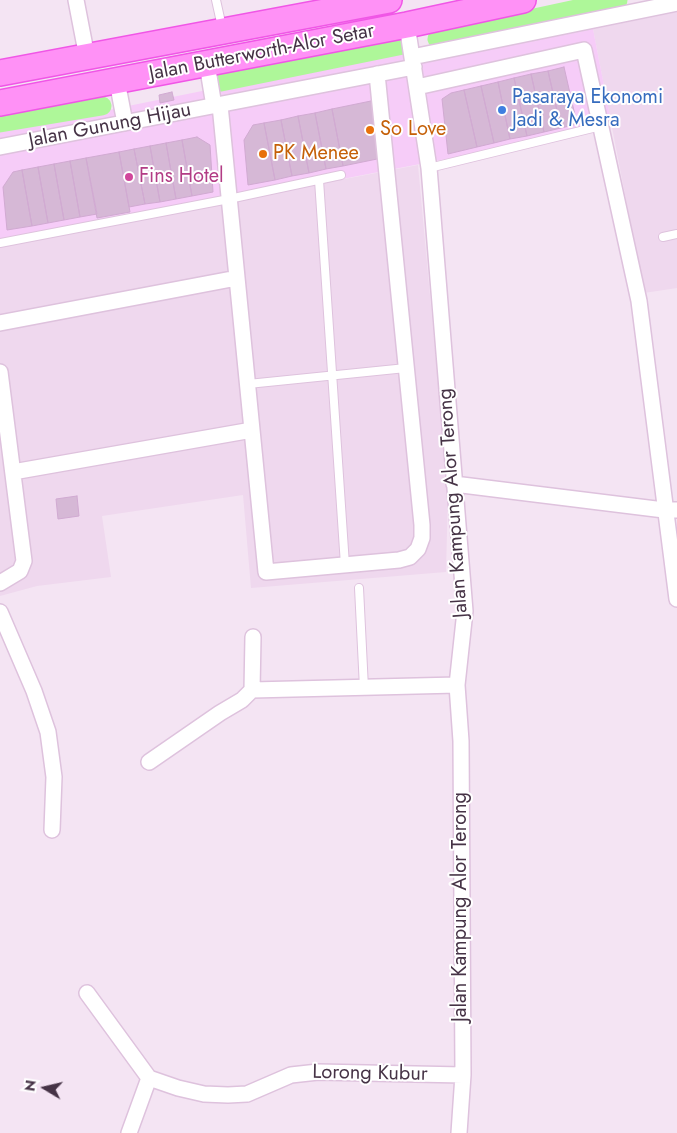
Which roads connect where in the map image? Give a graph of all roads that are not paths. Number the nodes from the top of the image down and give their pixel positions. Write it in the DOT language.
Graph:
graph roads {
  1 [pos="76,0"];
  2 [pos="216,0"];
  3 [pos="389,0"];
  4 [pos="523,0"];
  5 [pos="348,4"];
  6 [pos="676,4"];
  7 [pos="407,25"];
  8 [pos="223,32"];
  9 [pos="88,56"];
  10 [pos="413,62"];
  11 [pos="207,64"];
  12 [pos="0,73"];
  13 [pos="377,74"];
  14 [pos="117,81"];
  15 [pos="417,87"];
  16 [pos="0,103"];
  17 [pos="217,106"];
  18 [pos="124,123"];
  19 [pos="601,126"];
  20 [pos="0,147"];
  21 [pos="429,168"];
  22 [pos="341,175"];
  23 [pos="319,180"];
  24 [pos="229,199"];
  25 [pos="677,234"];
  26 [pos="663,237"];
  27 [pos="0,244"];
  28 [pos="237,278"];
  29 [pos="0,323"];
  30 [pos="406,368"];
  31 [pos="0,372"];
  32 [pos="332,375"];
  33 [pos="248,384"];
  34 [pos="252,430"];
  35 [pos="13,472"];
  36 [pos="454,484"];
  37 [pos="671,510"];
  38 [pos="345,565"];
  39 [pos="0,583"];
  40 [pos="359,588"];
  41 [pos="677,599"];
  42 [pos="0,612"];
  43 [pos="253,637"];
  44 [pos="457,685"];
  45 [pos="364,688"];
  46 [pos="252,690"];
  47 [pos="150,762"];
  48 [pos="52,830"];
  49 [pos="87,993"];
  50 [pos="463,1075"];
  51 [pos="149,1078"];
  52 [pos="129,1133"];
  53 [pos="459,1133"];
  1 -- 9 [label="street"];
  2 -- 8 [label="lane"];
  3 -- 5 [label="main road, Jalan Butterworth-Alor Setar"];
  4 -- 7 [label="main road, Jalan Butterworth-Alor Setar"];
  5 -- 8 [label="main road, Jalan Butterworth-Alor Setar"];
  6 -- 10 [label="street, Jalan Gunung Hijau"];
  7 -- 10 [label="street, Jalan Kampung Alor Terong"];
  7 -- 11 [label="main road, Jalan Butterworth-Alor Setar"];
  8 -- 9 [label="main road, Jalan Butterworth-Alor Setar"];
  9 -- 12 [label="main road, Jalan Butterworth-Alor Setar"];
  10 -- 13 [label="street, Jalan Gunung Hijau"];
  10 -- 15 [label="street, Jalan Kampung Alor Terong"];
  11 -- 14 [label="main road, Jalan Butterworth-Alor Setar"];
  11 -- 17 [label="street"];
  13 -- 17 [label="street, Jalan Gunung Hijau"];
  13 -- 30 [label="street"];
  14 -- 16 [label="main road, Jalan Butterworth-Alor Setar"];
  14 -- 18 [label="street"];
  15 -- 19 [label="street"];
  15 -- 21 [label="street, Jalan Kampung Alor Terong"];
  17 -- 18 [label="street, Jalan Gunung Hijau"];
  17 -- 24 [label="street"];
  18 -- 20 [label="street, Jalan Gunung Hijau"];
  19 -- 21 [label="lane"];
  19 -- 37 [label="street"];
  21 -- 36 [label="street, Jalan Kampung Alor Terong"];
  22 -- 23 [label="lane"];
  23 -- 24 [label="lane"];
  23 -- 32 [label="lane"];
  24 -- 27 [label="lane"];
  24 -- 28 [label="street"];
  25 -- 26 [label="lane"];
  28 -- 29 [label="street"];
  28 -- 33 [label="street"];
  30 -- 32 [label="lane"];
  30 -- 38 [label="street"];
  31 -- 35 [label="street"];
  32 -- 33 [label="lane"];
  32 -- 38 [label="lane"];
  33 -- 34 [label="street"];
  34 -- 35 [label="street"];
  34 -- 38 [label="street"];
  35 -- 39 [label="street"];
  36 -- 37 [label="street"];
  36 -- 44 [label="street, Jalan Kampung Alor Terong"];
  37 -- 41 [label="street"];
  40 -- 45 [label="lane"];
  42 -- 48 [label="street"];
  43 -- 46 [label="street"];
  44 -- 45 [label="street"];
  44 -- 50 [label="street, Jalan Kampung Alor Terong"];
  45 -- 46 [label="street"];
  46 -- 47 [label="street"];
  49 -- 51 [label="street"];
  50 -- 51 [label="street, Lorong Kubur"];
  50 -- 53 [label="street, Jalan Kampung Alor Terong"];
  51 -- 52 [label="street"];
}
